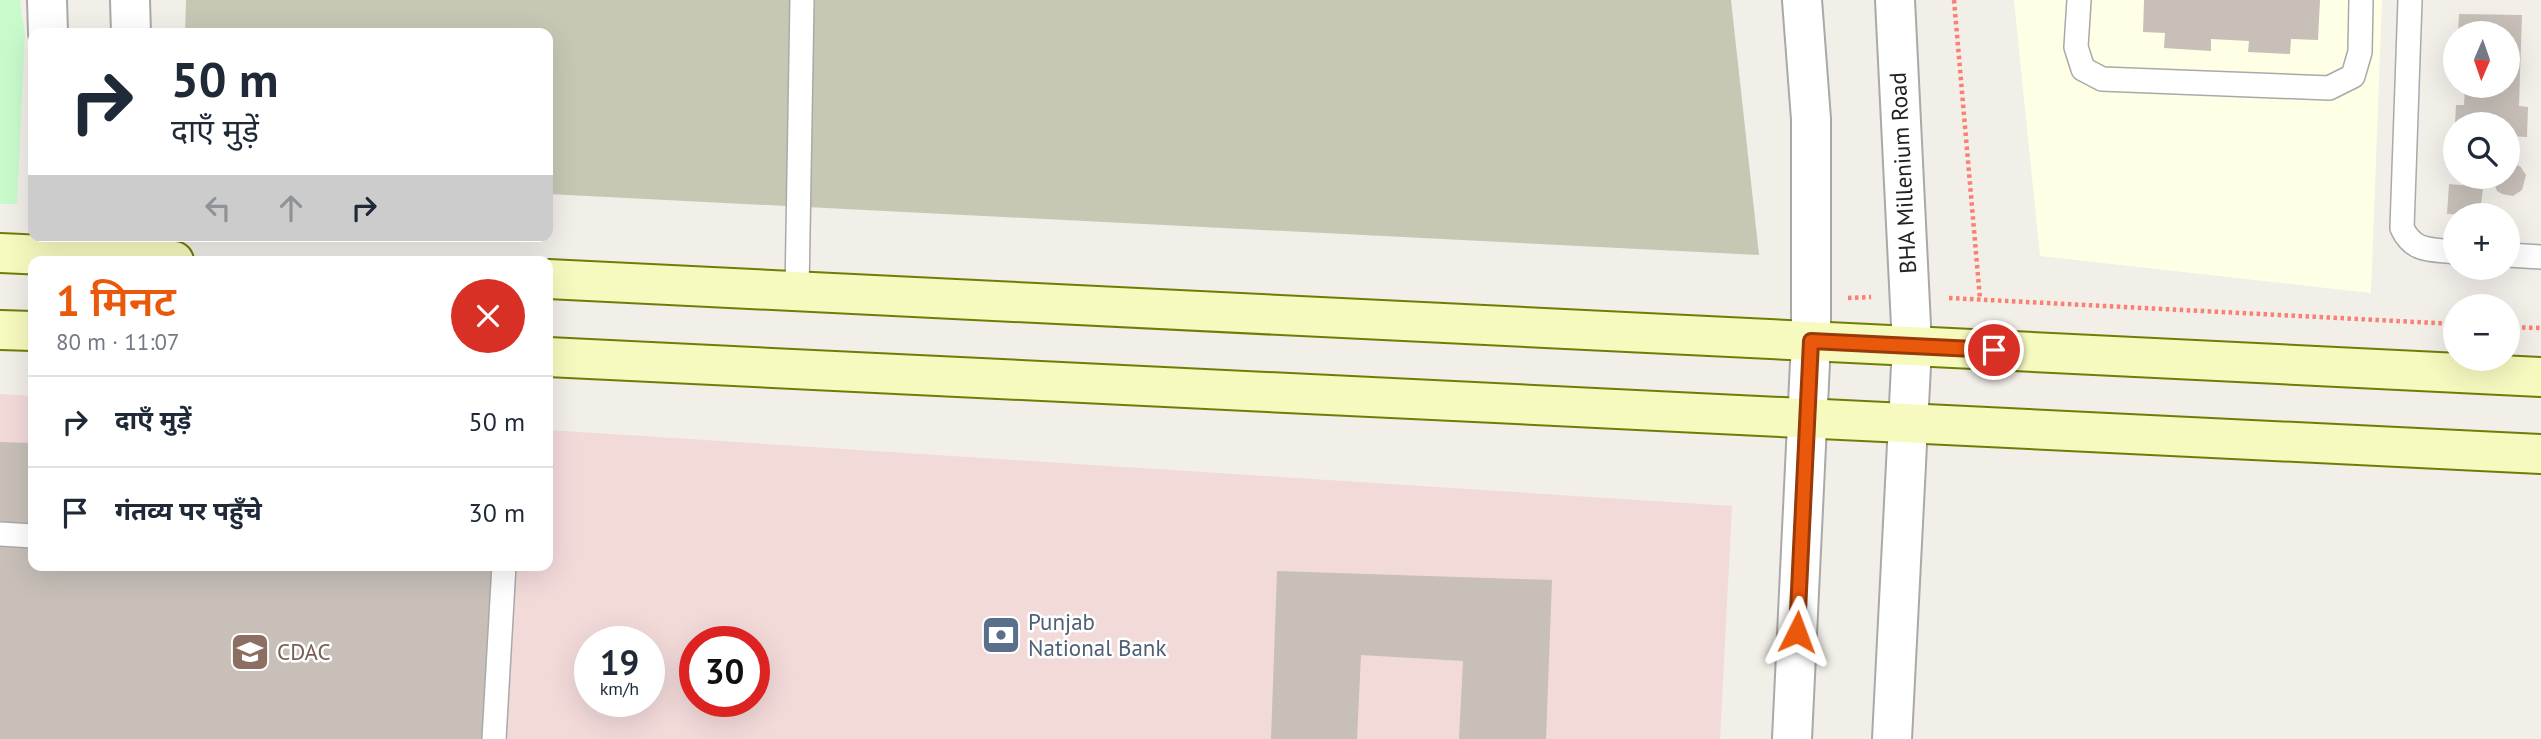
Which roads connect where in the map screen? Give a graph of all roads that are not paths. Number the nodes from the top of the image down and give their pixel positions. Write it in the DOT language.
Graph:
graph roads {
  1 [pos="47,0"];
  2 [pos="130,0"];
  3 [pos="802,0"];
  4 [pos="1802,0"];
  5 [pos="1895,0"];
  6 [pos="2079,0"];
  7 [pos="2361,0"];
  8 [pos="2410,0"];
  9 [pos="48,28"];
  10 [pos="131,28"];
  11 [pos="48,251"];
  12 [pos="2443,251"];
  13 [pos="115,252"];
  14 [pos="0,253"];
  15 [pos="141,256"];
  16 [pos="2520,256"];
  17 [pos="2541,257"];
  18 [pos="553,279"];
  19 [pos="797,292"];
  20 [pos="0,330"];
  21 [pos="28,331"];
  22 [pos="1811,341"];
  23 [pos="1912,346"];
  24 [pos="553,357"];
  25 [pos="2541,377"];
  26 [pos="1807,418"];
  27 [pos="1908,423"];
  28 [pos="2541,454"];
  29 [pos="0,534"];
  30 [pos="28,536"];
  31 [pos="504,571"];
  32 [pos="494,739"];
  33 [pos="1792,739"];
  34 [pos="1892,739"];
  1 -- 9 [label="street"];
  2 -- 10 [label="street"];
  3 -- 19 [label="lane"];
  4 -- 22 [label="street"];
  5 -- 23 [label="street, BHA Millenium Road"];
  6 -- 7 [label="lane"];
  8 -- 12 [label="lane"];
  11 -- 13 [label="street"];
  11 -- 14 [label="street"];
  13 -- 15 [label="street"];
  16 -- 17 [label="lane"];
  18 -- 19 [label="street"];
  19 -- 22 [label="street"];
  20 -- 21 [label="street"];
  22 -- 23 [label="street"];
  22 -- 26 [label="street"];
  23 -- 25 [label="street"];
  23 -- 27 [label="street, BHA Millenium Road"];
  24 -- 26 [label="street"];
  26 -- 27 [label="street"];
  26 -- 33 [label="street"];
  27 -- 28 [label="street"];
  27 -- 34 [label="street, BHA Millenium Road"];
  29 -- 30 [label="lane"];
  31 -- 32 [label="lane"];
}
